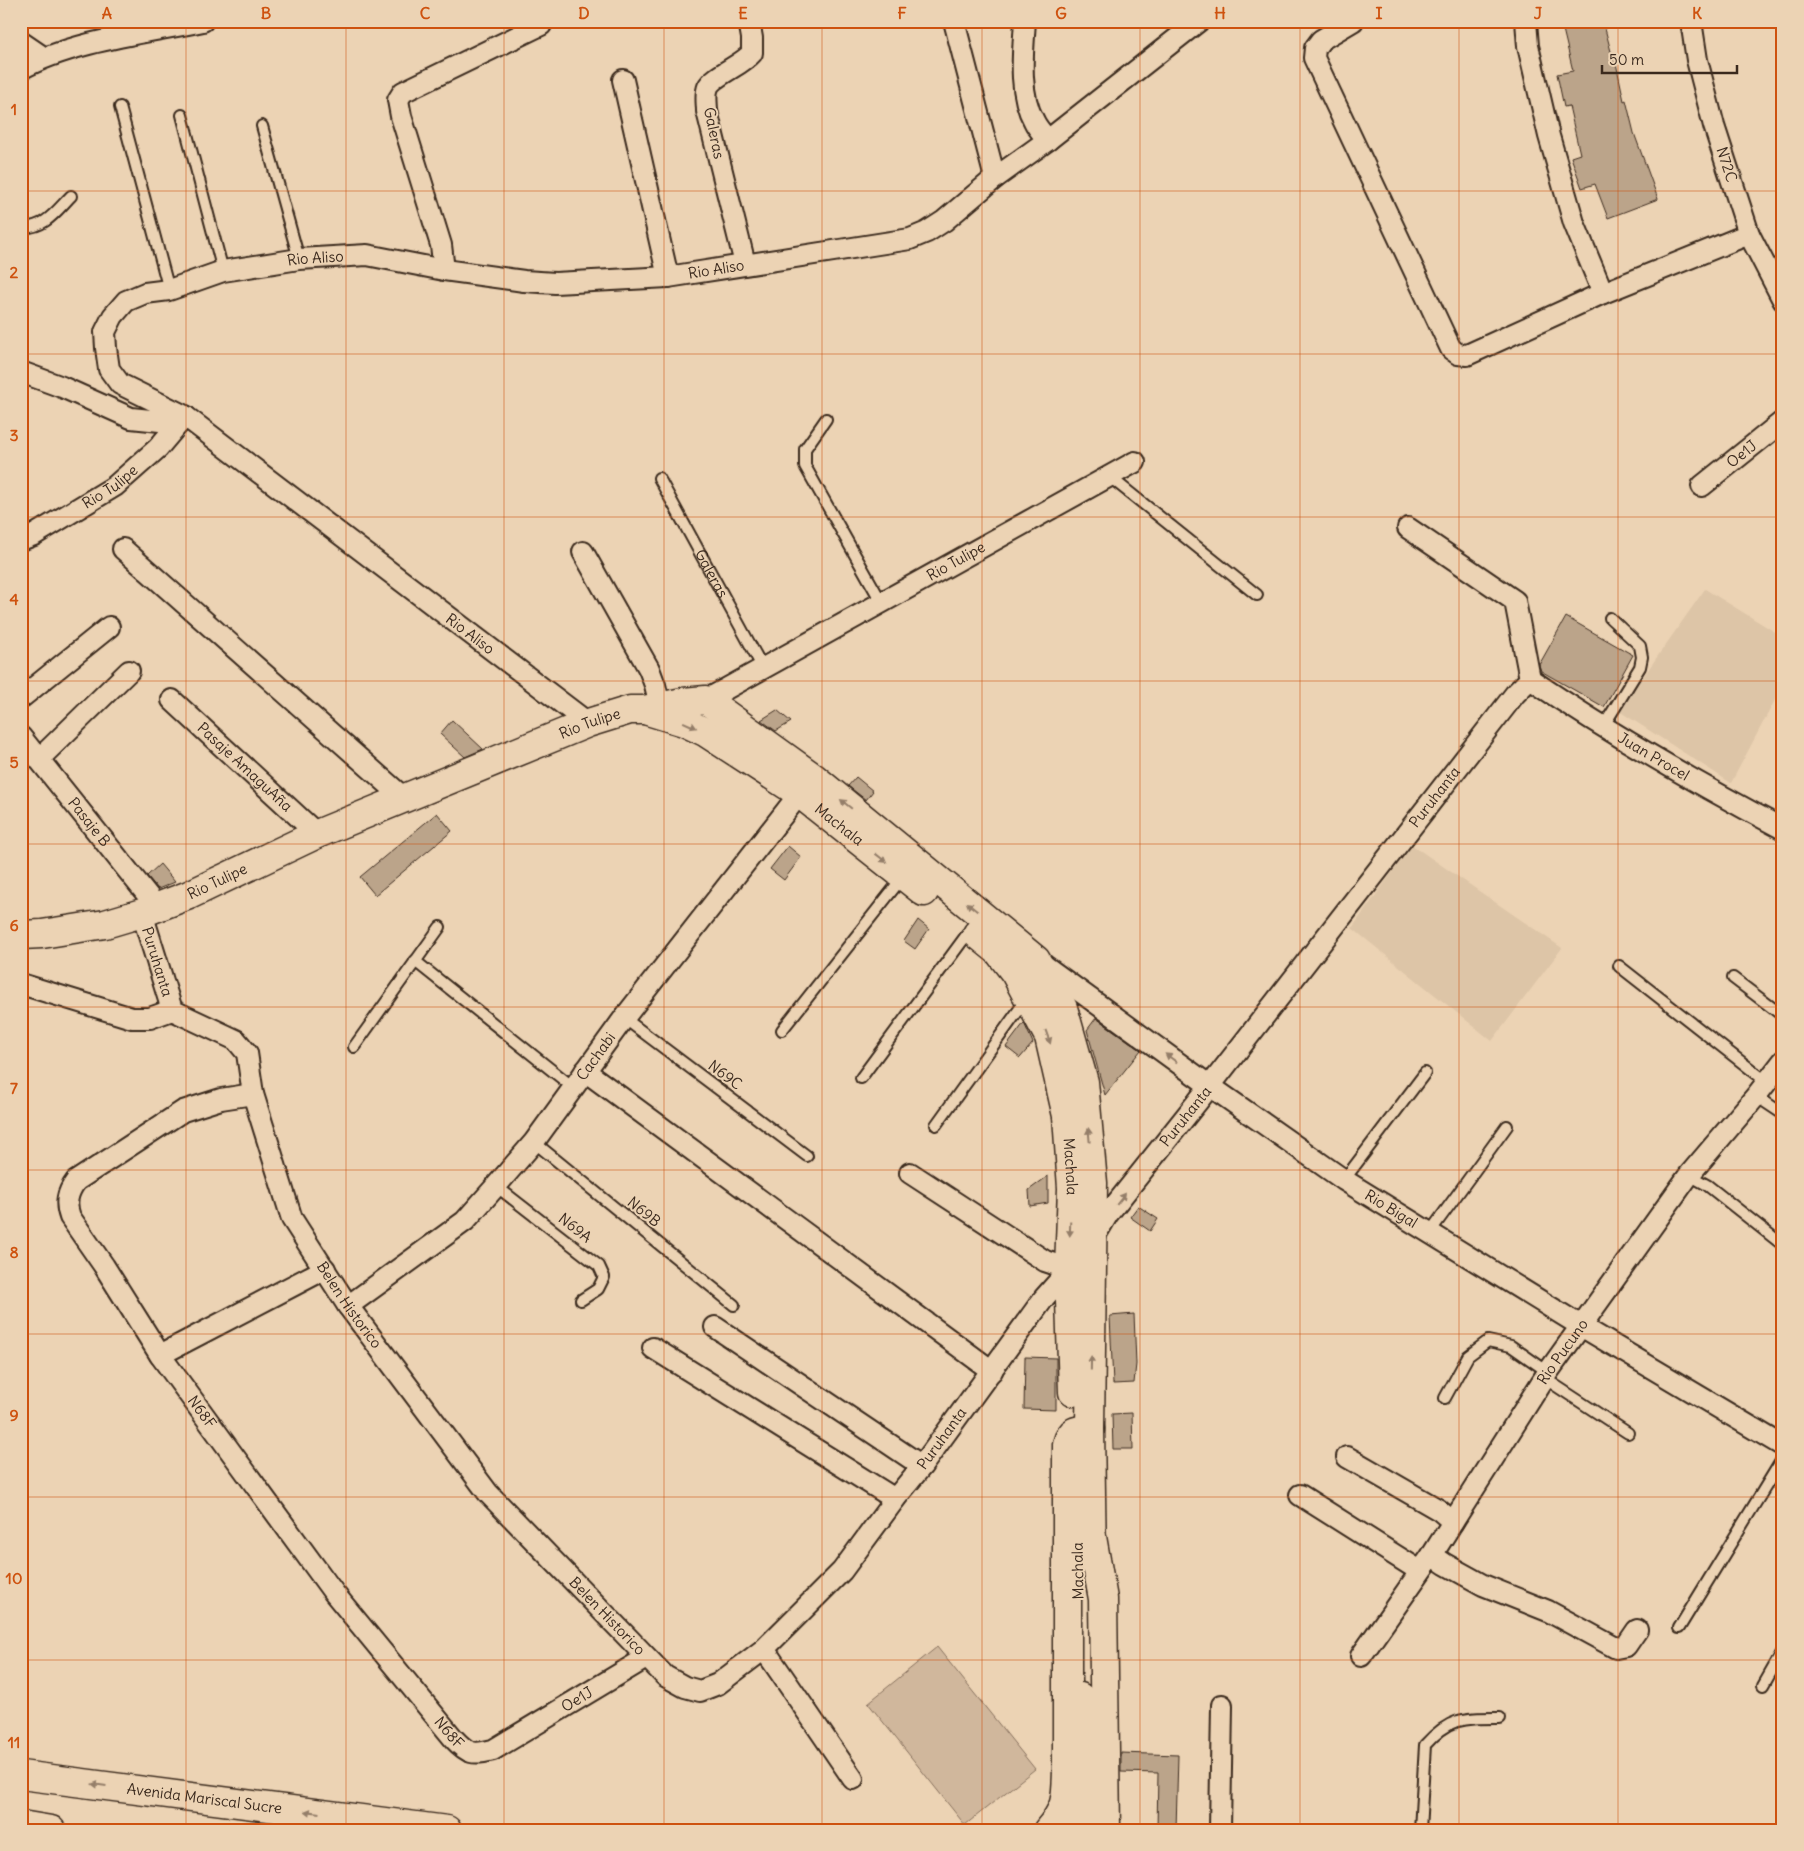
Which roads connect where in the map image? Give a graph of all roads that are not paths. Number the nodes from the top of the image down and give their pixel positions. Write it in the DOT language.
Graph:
graph roads {
  1 [pos="203,21"];
  2 [pos="749,21"];
  3 [pos="954,21"];
  4 [pos="1025,21"];
  5 [pos="1353,21"];
  6 [pos="1526,21"];
  7 [pos="1691,21"];
  8 [pos="1194,23"];
  9 [pos="541,24"];
  10 [pos="21,42"];
  11 [pos="44,57"];
  12 [pos="21,68"];
  13 [pos="623,80"];
  14 [pos="120,107"];
  15 [pos="182,115"];
  16 [pos="262,126"];
  17 [pos="1048,140"];
  18 [pos="995,178"];
  19 [pos="71,196"];
  20 [pos="21,227"];
  21 [pos="1750,234"];
  22 [pos="299,259"];
  23 [pos="745,264"];
  24 [pos="444,270"];
  25 [pos="223,271"];
  26 [pos="668,276"];
  27 [pos="169,290"];
  28 [pos="1603,292"];
  29 [pos="1783,300"];
  30 [pos="21,372"];
  31 [pos="185,416"];
  32 [pos="826,419"];
  33 [pos="1783,421"];
  34 [pos="1135,462"];
  35 [pos="1110,477"];
  36 [pos="659,478"];
  37 [pos="1702,486"];
  38 [pos="1408,528"];
  39 [pos="21,540"];
  40 [pos="123,549"];
  41 [pos="583,552"];
  42 [pos="1257,595"];
  43 [pos="882,603"];
  44 [pos="1610,618"];
  45 [pos="109,627"];
  46 [pos="764,670"];
  47 [pos="129,671"];
  48 [pos="1530,679"];
  49 [pos="21,698"];
  50 [pos="172,700"];
  51 [pos="706,700"];
  52 [pos="652,708"];
  53 [pos="588,723"];
  54 [pos="1602,727"];
  55 [pos="21,737"];
  56 [pos="39,758"];
  57 [pos="806,785"];
  58 [pos="405,799"];
  59 [pos="1783,829"];
  60 [pos="318,834"];
  61 [pos="904,876"];
  62 [pos="150,910"];
  63 [pos="440,927"];
  64 [pos="971,929"];
  65 [pos="21,935"];
  66 [pos="415,962"];
  67 [pos="1026,966"];
  68 [pos="1619,966"];
  69 [pos="1732,978"];
  70 [pos="21,984"];
  71 [pos="1028,997"];
  72 [pos="172,1010"];
  73 [pos="1783,1016"];
  74 [pos="624,1018"];
  75 [pos="782,1030"];
  76 [pos="354,1047"];
  77 [pos="1783,1061"];
  78 [pos="586,1072"];
  79 [pos="1425,1073"];
  80 [pos="861,1078"];
  81 [pos="1210,1086"];
  82 [pos="574,1088"];
  83 [pos="1762,1089"];
  84 [pos="253,1094"];
  85 [pos="1783,1114"];
  86 [pos="936,1125"];
  87 [pos="1507,1126"];
  88 [pos="534,1142"];
  89 [pos="807,1156"];
  90 [pos="910,1172"];
  91 [pos="1689,1175"];
  92 [pos="1344,1180"];
  93 [pos="496,1186"];
  94 [pos="1430,1232"];
  95 [pos="1093,1239"];
  96 [pos="1783,1245"];
  97 [pos="325,1269"];
  98 [pos="1069,1269"];
  99 [pos="581,1300"];
  100 [pos="734,1305"];
  101 [pos="348,1306"];
  102 [pos="1581,1326"];
  103 [pos="714,1327"];
  104 [pos="653,1348"];
  105 [pos="160,1356"];
  106 [pos="992,1370"];
  107 [pos="1546,1375"];
  108 [pos="1445,1398"];
  109 [pos="1082,1429"];
  110 [pos="1628,1433"];
  111 [pos="1783,1446"];
  112 [pos="1347,1457"];
  113 [pos="1783,1458"];
  114 [pos="922,1466"];
  115 [pos="1300,1496"];
  116 [pos="895,1499"];
  117 [pos="1453,1522"];
  118 [pos="1092,1537"];
  119 [pos="1432,1555"];
  120 [pos="1420,1571"];
  121 [pos="1679,1628"];
  122 [pos="1637,1630"];
  123 [pos="764,1649"];
  124 [pos="1783,1651"];
  125 [pos="1361,1656"];
  126 [pos="646,1658"];
  127 [pos="1763,1686"];
  128 [pos="694,1690"];
  129 [pos="1222,1705"];
  130 [pos="1500,1718"];
  131 [pos="507,1741"];
  132 [pos="21,1775"];
  133 [pos="853,1779"];
  134 [pos="1088,1791"];
  135 [pos="21,1825"];
  136 [pos="51,1830"];
  137 [pos="447,1830"];
  138 [pos="1048,1830"];
  139 [pos="1082,1830"];
  140 [pos="1094,1830"];
  141 [pos="1106,1830"];
  142 [pos="1220,1830"];
  143 [pos="1420,1830"];
  1 -- 11 [label="street"];
  2 -- 23 [label="street, Galeras"];
  3 -- 18 [label="street"];
  4 -- 17 [label="street"];
  5 -- 28 [label="street"];
  6 -- 28 [label="street"];
  7 -- 21 [label="street, N72C"];
  8 -- 17 [label="street, Rio Aliso"];
  9 -- 24 [label="street"];
  10 -- 11 [label="street"];
  11 -- 12 [label="street"];
  13 -- 26 [label="street"];
  14 -- 27 [label="lane"];
  15 -- 25 [label="lane"];
  16 -- 22 [label="lane"];
  17 -- 18 [label="street, Rio Aliso"];
  18 -- 23 [label="street, Rio Aliso"];
  19 -- 20 [label="lane"];
  21 -- 28 [label="street"];
  21 -- 29 [label="street, N72C"];
  22 -- 24 [label="street, Rio Aliso"];
  22 -- 25 [label="street, Rio Aliso"];
  23 -- 26 [label="street, Rio Aliso"];
  24 -- 26 [label="street, Rio Aliso"];
  25 -- 27 [label="street, Rio Aliso"];
  27 -- 31 [label="street, Rio Aliso"];
  30 -- 31 [label="street"];
  31 -- 39 [label="street, Rio Tulipe"];
  31 -- 53 [label="street, Rio Aliso"];
  32 -- 43 [label="lane"];
  33 -- 37 [label="street, Oe1J"];
  34 -- 35 [label="street, Rio Tulipe"];
  35 -- 42 [label="lane"];
  35 -- 43 [label="street, Rio Tulipe"];
  36 -- 46 [label="lane, Galeras"];
  38 -- 48 [label="street"];
  40 -- 58 [label="street"];
  41 -- 52 [label="street"];
  43 -- 46 [label="street, Rio Tulipe"];
  44 -- 54 [label="lane"];
  45 -- 49 [label="street"];
  46 -- 51 [label="street, Rio Tulipe"];
  47 -- 56 [label="street"];
  48 -- 54 [label="street, Juan Procel"];
  48 -- 81 [label="street, Puruhanta"];
  50 -- 60 [label="street, Pasaje AmaguAña"];
  51 -- 52 [label="main road, Rio Tulipe"];
  51 -- 57 [label="main road, Machala"];
  52 -- 53 [label="main road, Rio Tulipe"];
  52 -- 57 [label="main road, Machala, one-way"];
  53 -- 58 [label="main road, Rio Tulipe"];
  54 -- 59 [label="street, Juan Procel"];
  55 -- 56 [label="street, Pasaje B"];
  56 -- 62 [label="street, Pasaje B"];
  57 -- 61 [label="main road, Machala, one-way"];
  67 -- 57 [label="main road, Machala, one-way"];
  57 -- 74 [label="street, Cachabi"];
  58 -- 60 [label="main road, Rio Tulipe"];
  60 -- 62 [label="main road, Rio Tulipe"];
  61 -- 64 [label="main road, Machala"];
  61 -- 75 [label="lane"];
  62 -- 65 [label="main road, Rio Tulipe"];
  62 -- 72 [label="street, Puruhanta"];
  63 -- 66 [label="lane"];
  64 -- 67 [label="main road, Machala"];
  64 -- 80 [label="lane"];
  66 -- 76 [label="lane"];
  66 -- 82 [label="lane"];
  67 -- 71 [label="main road, Machala"];
  81 -- 67 [label="street, Rio Bigal, one-way"];
  95 -- 67 [label="main road, Machala, one-way"];
  68 -- 83 [label="lane"];
  69 -- 73 [label="lane"];
  70 -- 72 [label="street"];
  71 -- 86 [label="lane"];
  71 -- 98 [label="main road, Machala, one-way"];
  72 -- 84 [label="street, Belen Historico"];
  74 -- 78 [label="street, Cachabi"];
  74 -- 89 [label="lane, N69C"];
  77 -- 83 [label="street, Rio Pucuno"];
  78 -- 82 [label="street, Cachabi"];
  78 -- 106 [label="street"];
  79 -- 92 [label="lane"];
  81 -- 92 [label="street, Rio Bigal"];
  95 -- 81 [label="street, Puruhanta, one-way"];
  82 -- 88 [label="street, Cachabi"];
  83 -- 85 [label="lane"];
  83 -- 91 [label="street, Rio Pucuno"];
  84 -- 97 [label="street, Belen Historico"];
  84 -- 105 [label="street, N68F"];
  87 -- 94 [label="lane"];
  88 -- 93 [label="street, Cachabi"];
  88 -- 100 [label="lane, N69B"];
  90 -- 98 [label="street"];
  91 -- 96 [label="lane"];
  91 -- 102 [label="street, Rio Pucuno"];
  92 -- 94 [label="street, Rio Bigal"];
  93 -- 99 [label="lane, N69A"];
  93 -- 101 [label="street, Cachabi"];
  94 -- 102 [label="street, Rio Bigal"];
  95 -- 98 [label="street, Puruhanta"];
  109 -- 95 [label="main road, Machala, one-way"];
  97 -- 101 [label="street, Belen Historico"];
  97 -- 105 [label="street"];
  98 -- 106 [label="street, Puruhanta"];
  98 -- 109 [label="main road, Machala"];
  101 -- 126 [label="street, Belen Historico"];
  102 -- 107 [label="street, Rio Pucuno"];
  102 -- 111 [label="street, Rio Bigal"];
  103 -- 114 [label="street"];
  104 -- 116 [label="street"];
  105 -- 131 [label="street, N68F"];
  106 -- 114 [label="street, Puruhanta"];
  107 -- 108 [label="lane"];
  107 -- 110 [label="lane"];
  107 -- 117 [label="street, Rio Pucuno"];
  109 -- 118 [label="main road, Machala"];
  109 -- 134 [label="main road, Machala"];
  109 -- 138 [label="main road"];
  112 -- 117 [label="street"];
  113 -- 121 [label="lane"];
  114 -- 116 [label="street, Puruhanta"];
  115 -- 120 [label="street"];
  116 -- 123 [label="street, Puruhanta"];
  117 -- 119 [label="street, Rio Pucuno"];
  118 -- 134 [label="main road, Machala"];
  118 -- 141 [label="main road"];
  119 -- 120 [label="street, Rio Pucuno"];
  119 -- 122 [label="street"];
  120 -- 125 [label="street, Rio Pucuno"];
  123 -- 128 [label="street, Puruhanta"];
  123 -- 133 [label="street"];
  124 -- 127 [label="lane"];
  126 -- 128 [label="street, Belen Historico"];
  126 -- 131 [label="street, Oe1J"];
  129 -- 142 [label="street"];
  130 -- 143 [label="lane"];
  137 -- 132 [label="main road, Avenida Mariscal Sucre, one-way"];
  134 -- 139 [label="main road, Machala"];
  134 -- 140 [label="main road, Machala"];
  135 -- 136 [label="main road"];
}
